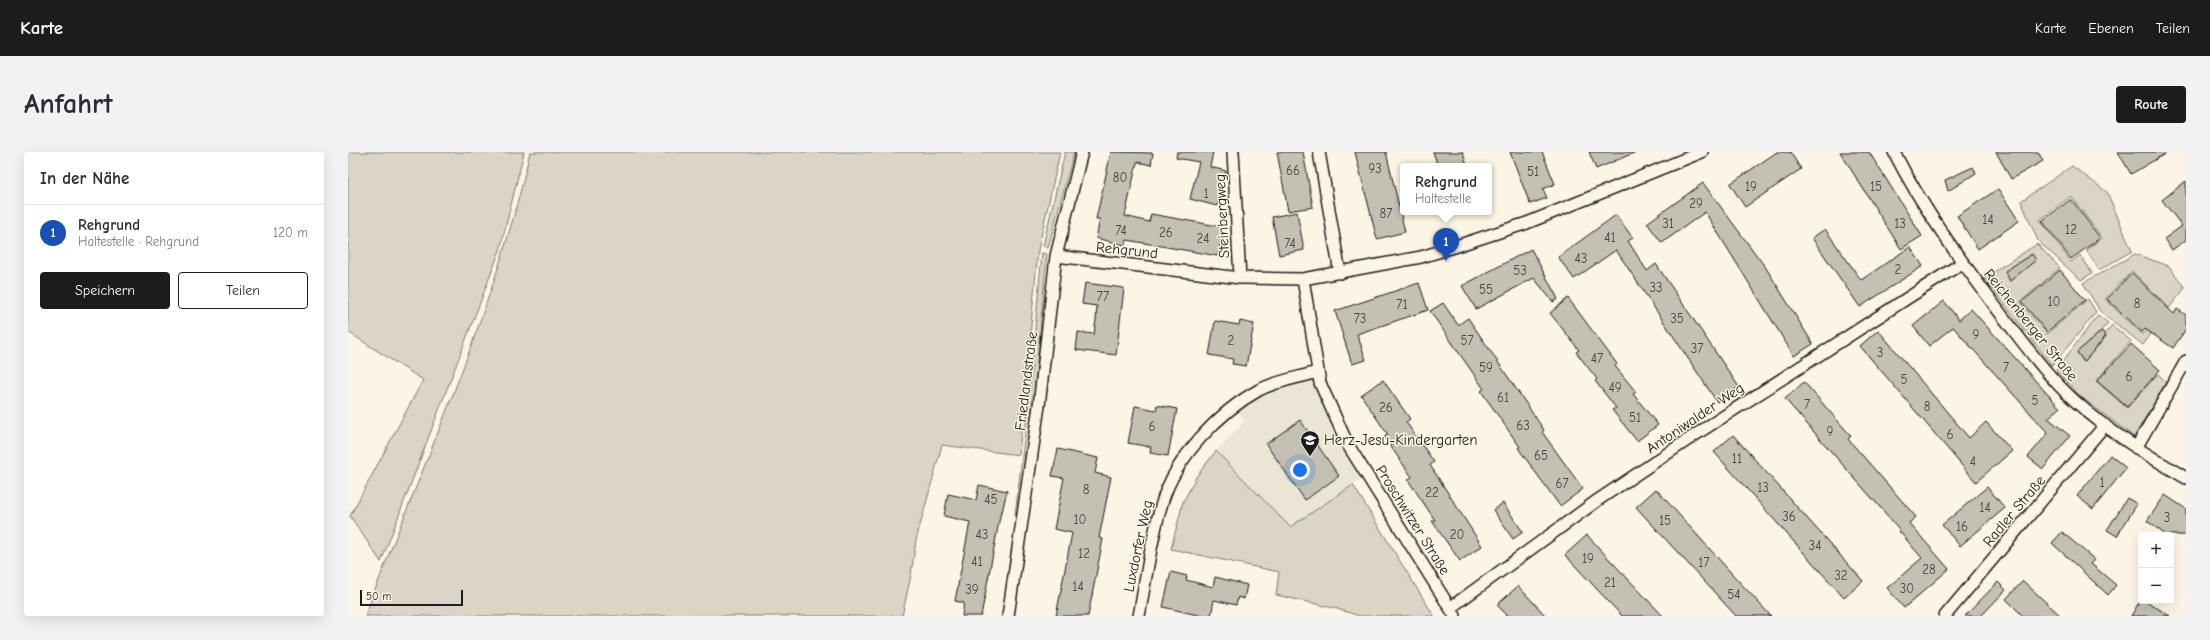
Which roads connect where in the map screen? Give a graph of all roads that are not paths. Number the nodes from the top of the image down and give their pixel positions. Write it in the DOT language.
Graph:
graph roads {
  1 [pos="1082,152"];
  2 [pos="1233,152"];
  3 [pos="1319,152"];
  4 [pos="1702,152"];
  5 [pos="1894,152"];
  6 [pos="1056,256"];
  7 [pos="1962,262"];
  8 [pos="1340,273"];
  9 [pos="1240,278"];
  10 [pos="1303,279"];
  11 [pos="2186,361"];
  12 [pos="1317,372"];
  13 [pos="2105,424"];
  14 [pos="2136,448"];
  15 [pos="2186,478"];
  16 [pos="1452,612"];
  17 [pos="1008,616"];
  18 [pos="1139,616"];
  19 [pos="1945,616"];
  1 -- 6 [label="street, Friedlandstraße"];
  2 -- 9 [label="street, Steinbergweg"];
  3 -- 8 [label="street"];
  4 -- 8 [label="street, Rehgrund"];
  5 -- 7 [label="street, Reichenberger Straße"];
  6 -- 9 [label="street, Rehgrund"];
  6 -- 17 [label="street, Friedlandstraße"];
  7 -- 13 [label="street, Reichenberger Straße"];
  7 -- 16 [label="street, Antoniwalder Weg"];
  8 -- 10 [label="street, Rehgrund"];
  9 -- 10 [label="street, Rehgrund"];
  10 -- 12 [label="street, Proschwitzer Straße"];
  11 -- 14 [label="street"];
  12 -- 16 [label="street, Proschwitzer Straße"];
  12 -- 18 [label="street, Luxdorfer Weg"];
  13 -- 14 [label="street, Reichenberger Straße"];
  13 -- 19 [label="street, Radler Straße"];
  14 -- 15 [label="street, Reichenberger Straße"];
}
